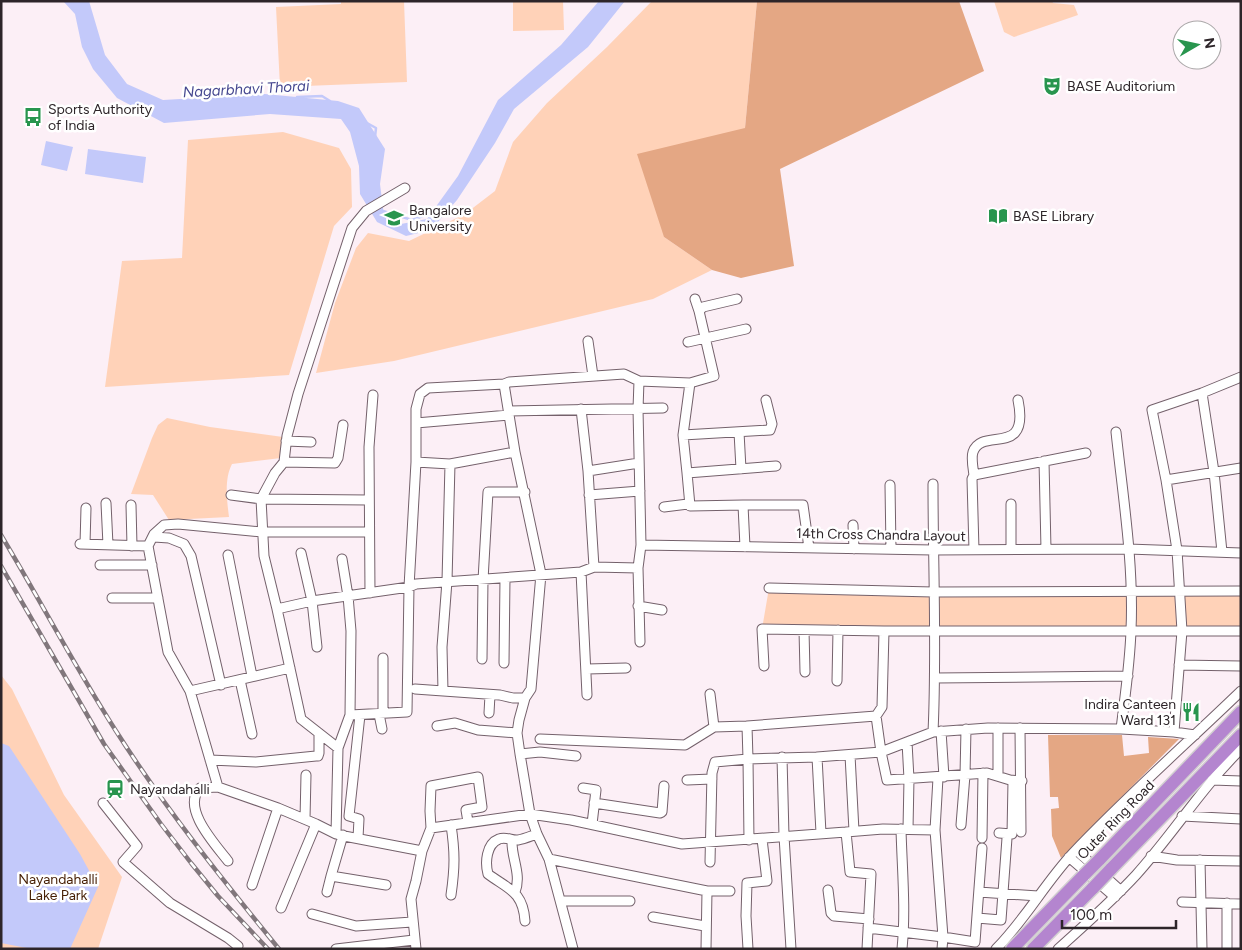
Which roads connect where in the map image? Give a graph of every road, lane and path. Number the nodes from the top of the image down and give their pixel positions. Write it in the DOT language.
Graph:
graph roads {
  1 [pos="405,188"];
  2 [pos="695,299"];
  3 [pos="736,299"];
  4 [pos="699,311"];
  5 [pos="746,329"];
  6 [pos="706,337"];
  7 [pos="588,341"];
  8 [pos="688,342"];
  9 [pos="593,376"];
  10 [pos="1241,377"];
  11 [pos="639,381"];
  12 [pos="690,382"];
  13 [pos="504,384"];
  14 [pos="1202,393"];
  15 [pos="372,395"];
  16 [pos="766,400"];
  17 [pos="1018,400"];
  18 [pos="663,408"];
  19 [pos="581,409"];
  20 [pos="638,409"];
  21 [pos="509,413"];
  22 [pos="416,423"];
  23 [pos="343,425"];
  24 [pos="739,432"];
  25 [pos="1116,432"];
  26 [pos="683,435"];
  27 [pos="286,441"];
  28 [pos="311,442"];
  29 [pos="515,452"];
  30 [pos="1086,453"];
  31 [pos="1044,461"];
  32 [pos="284,462"];
  33 [pos="416,462"];
  34 [pos="639,463"];
  35 [pos="450,464"];
  36 [pos="776,466"];
  37 [pos="1241,468"];
  38 [pos="741,469"];
  39 [pos="588,471"];
  40 [pos="1214,472"];
  41 [pos="686,473"];
  42 [pos="974,475"];
  43 [pos="1166,480"];
  44 [pos="933,484"];
  45 [pos="890,485"];
  46 [pos="640,491"];
  47 [pos="525,492"];
  48 [pos="589,495"];
  49 [pos="231,496"];
  50 [pos="261,499"];
  51 [pos="368,500"];
  52 [pos="106,503"];
  53 [pos="688,504"];
  54 [pos="1012,504"];
  55 [pos="131,505"];
  56 [pos="744,505"];
  57 [pos="664,507"];
  58 [pos="86,508"];
  59 [pos="853,525"];
  60 [pos="262,532"];
  61 [pos="369,532"];
  62 [pos="154,537"];
  63 [pos="108,544"];
  64 [pos="641,545"];
  65 [pos="132,546"];
  66 [pos="148,546"];
  67 [pos="745,547"];
  68 [pos="809,548"];
  69 [pos="854,549"];
  70 [pos="891,549"];
  71 [pos="1046,549"];
  72 [pos="1128,549"];
  73 [pos="933,550"];
  74 [pos="974,550"];
  75 [pos="1011,550"];
  76 [pos="1177,550"];
  77 [pos="301,552"];
  78 [pos="1222,552"];
  79 [pos="1241,553"];
  80 [pos="228,555"];
  81 [pos="342,559"];
  82 [pos="100,565"];
  83 [pos="152,565"];
  84 [pos="594,566"];
  85 [pos="638,568"];
  86 [pos="581,572"];
  87 [pos="542,574"];
  88 [pos="506,578"];
  89 [pos="483,580"];
  90 [pos="447,581"];
  91 [pos="409,587"];
  92 [pos="769,588"];
  93 [pos="848,590"];
  94 [pos="1179,590"];
  95 [pos="1241,591"];
  96 [pos="933,592"];
  97 [pos="1131,592"];
  98 [pos="370,593"];
  99 [pos="348,596"];
  100 [pos="112,598"];
  101 [pos="158,598"];
  102 [pos="848,599"];
  103 [pos="312,602"];
  104 [pos="638,606"];
  105 [pos="277,609"];
  106 [pos="662,610"];
  107 [pos="804,630"];
  108 [pos="838,630"];
  109 [pos="1132,630"];
  110 [pos="1182,630"];
  111 [pos="884,631"];
  112 [pos="933,631"];
  113 [pos="1241,631"];
  114 [pos="640,642"];
  115 [pos="317,647"];
  116 [pos="384,658"];
  117 [pos="482,659"];
  118 [pos="504,662"];
  119 [pos="1179,665"];
  120 [pos="764,666"];
  121 [pos="1241,666"];
  122 [pos="290,668"];
  123 [pos="626,668"];
  124 [pos="587,669"];
  125 [pos="805,672"];
  126 [pos="252,676"];
  127 [pos="1128,676"];
  128 [pos="935,678"];
  129 [pos="240,680"];
  130 [pos="837,681"];
  131 [pos="221,685"];
  132 [pos="415,689"];
  133 [pos="443,690"];
  134 [pos="190,691"];
  135 [pos="1241,691"];
  136 [pos="710,694"];
  137 [pos="490,695"];
  138 [pos="587,695"];
  139 [pos="525,698"];
  140 [pos="1241,712"];
  141 [pos="381,713"];
  142 [pos="488,713"];
  143 [pos="350,715"];
  144 [pos="360,715"];
  145 [pos="876,716"];
  146 [pos="437,726"];
  147 [pos="747,726"];
  148 [pos="714,727"];
  149 [pos="382,728"];
  150 [pos="998,728"];
  151 [pos="1020,728"];
  152 [pos="966,729"];
  153 [pos="1121,729"];
  154 [pos="937,732"];
  155 [pos="1174,732"];
  156 [pos="517,733"];
  157 [pos="252,734"];
  158 [pos="319,734"];
  159 [pos="1195,735"];
  160 [pos="1241,735"];
  161 [pos="540,739"];
  162 [pos="907,742"];
  163 [pos="338,748"];
  164 [pos="1241,748"];
  165 [pos="881,752"];
  166 [pos="520,754"];
  167 [pos="850,755"];
  168 [pos="576,756"];
  169 [pos="782,757"];
  170 [pos="817,757"];
  171 [pos="748,759"];
  172 [pos="210,760"];
  173 [pos="983,773"];
  174 [pos="306,775"];
  175 [pos="965,775"];
  176 [pos="998,776"];
  177 [pos="941,778"];
  178 [pos="712,779"];
  179 [pos="909,779"];
  180 [pos="687,780"];
  181 [pos="1212,780"];
  182 [pos="1017,781"];
  183 [pos="1241,781"];
  184 [pos="664,786"];
  185 [pos="218,787"];
  186 [pos="583,788"];
  187 [pos="104,803"];
  188 [pos="594,803"];
  189 [pos="278,808"];
  190 [pos="530,814"];
  191 [pos="1182,816"];
  192 [pos="305,819"];
  193 [pos="1241,819"];
  194 [pos="468,822"];
  195 [pos="316,824"];
  196 [pos="592,824"];
  197 [pos="451,825"];
  198 [pos="961,825"];
  199 [pos="431,828"];
  200 [pos="905,829"];
  201 [pos="935,830"];
  202 [pos="850,832"];
  203 [pos="1021,832"];
  204 [pos="821,833"];
  205 [pos="537,834"];
  206 [pos="339,835"];
  207 [pos="784,836"];
  208 [pos="358,838"];
  209 [pos="982,838"];
  210 [pos="762,839"];
  211 [pos="512,840"];
  212 [pos="749,840"];
  213 [pos="710,843"];
  214 [pos="982,848"];
  215 [pos="422,851"];
  216 [pos="1073,854"];
  217 [pos="1151,856"];
  218 [pos="228,860"];
  219 [pos="550,860"];
  220 [pos="1200,860"];
  221 [pos="1241,861"];
  222 [pos="710,862"];
  223 [pos="331,876"];
  224 [pos="386,884"];
  225 [pos="252,885"];
  226 [pos="828,890"];
  227 [pos="707,891"];
  228 [pos="730,891"];
  229 [pos="327,892"];
  230 [pos="515,892"];
  231 [pos="980,892"];
  232 [pos="1002,893"];
  233 [pos="1118,894"];
  234 [pos="451,895"];
  235 [pos="1038,896"];
  236 [pos="561,901"];
  237 [pos="630,901"];
  238 [pos="1182,902"];
  239 [pos="1201,903"];
  240 [pos="1226,903"];
  241 [pos="1241,904"];
  242 [pos="281,908"];
  243 [pos="312,914"];
  244 [pos="653,917"];
  245 [pos="977,918"];
  246 [pos="524,920"];
  247 [pos="412,922"];
  248 [pos="868,924"];
  249 [pos="706,926"];
  250 [pos="904,932"];
  251 [pos="943,937"];
  252 [pos="415,945"];
  253 [pos="975,945"];
  254 [pos="237,949"];
  255 [pos="336,949"];
  256 [pos="573,949"];
  257 [pos="706,949"];
  258 [pos="748,949"];
  259 [pos="791,949"];
  260 [pos="867,949"];
  261 [pos="902,949"];
  262 [pos="942,949"];
  263 [pos="996,949"];
  264 [pos="1012,949"];
  265 [pos="1033,949"];
  266 [pos="1058,949"];
  267 [pos="1202,949"];
  268 [pos="1227,949"];
  1 -- 27 [label="street"];
  2 -- 4 [label="street"];
  3 -- 4 [label="street"];
  4 -- 6 [label="street"];
  5 -- 6 [label="street"];
  6 -- 8 [label="street"];
  6 -- 12 [label="street"];
  7 -- 9 [label="street"];
  9 -- 11 [label="street"];
  9 -- 13 [label="street"];
  10 -- 14 [label="street"];
  11 -- 12 [label="street"];
  11 -- 20 [label="street"];
  12 -- 26 [label="street"];
  13 -- 21 [label="street"];
  13 -- 22 [label="street"];
  14 -- 40 [label="street"];
  14 -- 43 [label="street"];
  15 -- 51 [label="street"];
  16 -- 24 [label="street"];
  17 -- 42 [label="street"];
  18 -- 20 [label="street"];
  19 -- 20 [label="street"];
  19 -- 21 [label="street"];
  19 -- 39 [label="street"];
  20 -- 34 [label="street"];
  21 -- 22 [label="street"];
  21 -- 29 [label="street"];
  22 -- 33 [label="street"];
  23 -- 32 [label="street"];
  24 -- 26 [label="street"];
  24 -- 38 [label="street"];
  25 -- 72 [label="street"];
  26 -- 41 [label="street"];
  27 -- 28 [label="street"];
  27 -- 32 [label="street"];
  29 -- 35 [label="street"];
  29 -- 47 [label="street"];
  30 -- 31 [label="street"];
  31 -- 42 [label="street"];
  31 -- 71 [label="street"];
  32 -- 50 [label="street"];
  33 -- 35 [label="street"];
  33 -- 91 [label="street"];
  34 -- 39 [label="street"];
  34 -- 46 [label="street"];
  35 -- 90 [label="street"];
  36 -- 38 [label="street"];
  37 -- 40 [label="street"];
  38 -- 41 [label="street"];
  39 -- 48 [label="street"];
  40 -- 43 [label="street"];
  40 -- 78 [label="street"];
  41 -- 53 [label="street"];
  42 -- 74 [label="street"];
  43 -- 76 [label="street"];
  44 -- 73 [label="street"];
  45 -- 70 [label="street"];
  46 -- 48 [label="street"];
  46 -- 64 [label="street"];
  47 -- 87 [label="street"];
  47 -- 89 [label="street"];
  48 -- 84 [label="street"];
  49 -- 50 [label="street"];
  50 -- 51 [label="street"];
  50 -- 60 [label="street"];
  51 -- 61 [label="street"];
  52 -- 63 [label="street"];
  53 -- 56 [label="street"];
  53 -- 57 [label="street"];
  54 -- 75 [label="street"];
  55 -- 65 [label="street"];
  56 -- 67 [label="street"];
  56 -- 68 [label="street"];
  58 -- 63 [label="street"];
  59 -- 69 [label="street"];
  60 -- 61 [label="street"];
  60 -- 62 [label="street"];
  60 -- 105 [label="street"];
  61 -- 98 [label="street"];
  62 -- 66 [label="street"];
  62 -- 131 [label="street"];
  63 -- 65 [label="street"];
  64 -- 67 [label="street, 14th Cross Chandra Layout"];
  64 -- 85 [label="street"];
  65 -- 66 [label="street"];
  66 -- 83 [label="street"];
  67 -- 68 [label="street, 14th Cross Chandra Layout"];
  68 -- 69 [label="street, 14th Cross Chandra Layout"];
  69 -- 70 [label="street, 14th Cross Chandra Layout"];
  70 -- 73 [label="street, 14th Cross Chandra Layout"];
  71 -- 72 [label="street, 14th Cross Chandra Layout"];
  71 -- 75 [label="street, 14th Cross Chandra Layout"];
  72 -- 76 [label="street, 14th Cross Chandra Layout"];
  72 -- 97 [label="street"];
  73 -- 74 [label="street, 14th Cross Chandra Layout"];
  73 -- 96 [label="street"];
  74 -- 75 [label="street, 14th Cross Chandra Layout"];
  76 -- 78 [label="street, 14th Cross Chandra Layout"];
  76 -- 94 [label="street"];
  77 -- 103 [label="street"];
  78 -- 79 [label="street, 14th Cross Chandra Layout"];
  80 -- 126 [label="street"];
  81 -- 99 [label="street"];
  82 -- 83 [label="street"];
  83 -- 101 [label="street"];
  84 -- 85 [label="street"];
  84 -- 86 [label="street"];
  85 -- 104 [label="street"];
  86 -- 87 [label="street"];
  86 -- 124 [label="street"];
  87 -- 88 [label="street"];
  87 -- 139 [label="street"];
  88 -- 89 [label="street"];
  88 -- 118 [label="street"];
  89 -- 90 [label="street"];
  89 -- 117 [label="street"];
  90 -- 91 [label="street"];
  90 -- 133 [label="street"];
  91 -- 98 [label="street"];
  91 -- 141 [label="street"];
  92 -- 93 [label="street"];
  93 -- 96 [label="street"];
  93 -- 102 [label="street"];
  94 -- 95 [label="street"];
  94 -- 97 [label="street"];
  94 -- 110 [label="street"];
  96 -- 97 [label="street"];
  96 -- 112 [label="street"];
  97 -- 109 [label="street"];
  98 -- 99 [label="street"];
  99 -- 103 [label="street"];
  99 -- 143 [label="street"];
  100 -- 101 [label="street"];
  101 -- 134 [label="street"];
  103 -- 105 [label="street"];
  103 -- 115 [label="street"];
  104 -- 106 [label="street"];
  104 -- 114 [label="street"];
  105 -- 122 [label="street"];
  107 -- 108 [label="street"];
  107 -- 120 [label="street"];
  107 -- 125 [label="street"];
  108 -- 111 [label="street"];
  108 -- 130 [label="street"];
  109 -- 110 [label="street"];
  109 -- 112 [label="street"];
  109 -- 127 [label="street"];
  110 -- 113 [label="street"];
  110 -- 119 [label="street"];
  111 -- 112 [label="street"];
  111 -- 145 [label="street"];
  112 -- 128 [label="street"];
  116 -- 141 [label="street"];
  119 -- 121 [label="street"];
  119 -- 155 [label="street"];
  122 -- 126 [label="street"];
  122 -- 158 [label="street"];
  123 -- 124 [label="street"];
  124 -- 138 [label="street"];
  126 -- 129 [label="street"];
  127 -- 128 [label="street"];
  127 -- 153 [label="street"];
  128 -- 154 [label="street"];
  129 -- 131 [label="street"];
  129 -- 157 [label="street"];
  131 -- 134 [label="street"];
  132 -- 133 [label="street"];
  133 -- 137 [label="street"];
  134 -- 172 [label="street"];
  135 -- 159 [label="street"];
  136 -- 148 [label="street"];
  137 -- 139 [label="street"];
  137 -- 142 [label="street"];
  139 -- 156 [label="street"];
  140 -- 264 [label="highway, Outer Ring Road, bridge"];
  141 -- 144 [label="street"];
  141 -- 149 [label="street"];
  143 -- 144 [label="street"];
  143 -- 163 [label="street"];
  144 -- 208 [label="street"];
  145 -- 147 [label="street"];
  145 -- 165 [label="street"];
  146 -- 156 [label="street"];
  147 -- 148 [label="street"];
  147 -- 171 [label="street"];
  148 -- 161 [label="street"];
  150 -- 151 [label="street"];
  150 -- 152 [label="street"];
  150 -- 176 [label="street"];
  151 -- 153 [label="street"];
  151 -- 182 [label="street"];
  152 -- 154 [label="street"];
  152 -- 175 [label="street"];
  153 -- 155 [label="street"];
  154 -- 162 [label="street"];
  154 -- 177 [label="street"];
  155 -- 159 [label="street"];
  156 -- 166 [label="street"];
  158 -- 163 [label="street"];
  158 -- 172 [label="street"];
  159 -- 216 [label="street"];
  160 -- 265 [label="highway, bridge"];
  162 -- 165 [label="street"];
  162 -- 179 [label="street"];
  163 -- 206 [label="street"];
  164 -- 181 [label="street"];
  165 -- 167 [label="street"];
  165 -- 179 [label="street"];
  166 -- 168 [label="street"];
  166 -- 190 [label="street"];
  167 -- 170 [label="street"];
  167 -- 202 [label="street"];
  169 -- 170 [label="street"];
  169 -- 171 [label="street"];
  169 -- 207 [label="street"];
  170 -- 204 [label="street"];
  171 -- 178 [label="street"];
  171 -- 212 [label="street"];
  172 -- 185 [label="street"];
  173 -- 175 [label="street"];
  173 -- 176 [label="street"];
  173 -- 209 [label="street"];
  174 -- 192 [label="street"];
  175 -- 177 [label="street"];
  175 -- 198 [label="street"];
  176 -- 182 [label="street"];
  177 -- 179 [label="street"];
  177 -- 201 [label="street"];
  178 -- 180 [label="street"];
  178 -- 213 [label="street"];
  179 -- 200 [label="street"];
  181 -- 183 [label="street"];
  181 -- 191 [label="street"];
  182 -- 203 [label="street"];
  182 -- 232 [label="street"];
  184 -- 188 [label="street"];
  185 -- 189 [label="street"];
  185 -- 218 [label="street"];
  186 -- 188 [label="street"];
  187 -- 254 [label="street"];
  188 -- 196 [label="street"];
  189 -- 192 [label="street"];
  189 -- 225 [label="street"];
  190 -- 194 [label="street"];
  190 -- 196 [label="street"];
  190 -- 205 [label="street"];
  191 -- 193 [label="street"];
  191 -- 217 [label="street"];
  192 -- 195 [label="street"];
  194 -- 197 [label="street"];
  194 -- 199 [label="street"];
  195 -- 206 [label="street"];
  195 -- 242 [label="street"];
  196 -- 213 [label="street"];
  197 -- 199 [label="street"];
  197 -- 234 [label="street"];
  199 -- 215 [label="street"];
  200 -- 201 [label="street"];
  200 -- 202 [label="street"];
  200 -- 250 [label="street"];
  201 -- 251 [label="street"];
  202 -- 204 [label="street"];
  202 -- 248 [label="street"];
  204 -- 207 [label="street"];
  205 -- 211 [label="street"];
  205 -- 219 [label="street"];
  206 -- 208 [label="street"];
  206 -- 223 [label="street"];
  207 -- 210 [label="street"];
  207 -- 259 [label="street"];
  208 -- 215 [label="street"];
  210 -- 212 [label="street"];
  210 -- 258 [label="street"];
  211 -- 230 [label="street"];
  211 -- 230 [label="street"];
  212 -- 213 [label="street"];
  213 -- 222 [label="street"];
  214 -- 231 [label="street"];
  215 -- 247 [label="street"];
  216 -- 233 [label="street"];
  216 -- 235 [label="street"];
  217 -- 220 [label="street"];
  217 -- 233 [label="street"];
  219 -- 227 [label="street"];
  219 -- 236 [label="street"];
  220 -- 221 [label="street"];
  220 -- 239 [label="street"];
  223 -- 224 [label="street"];
  223 -- 229 [label="street"];
  226 -- 248 [label="street"];
  227 -- 228 [label="street"];
  227 -- 249 [label="street"];
  230 -- 246 [label="street"];
  231 -- 232 [label="street"];
  231 -- 245 [label="street"];
  232 -- 235 [label="street"];
  232 -- 245 [label="street"];
  233 -- 266 [label="street"];
  235 -- 263 [label="street"];
  236 -- 237 [label="street"];
  236 -- 256 [label="street"];
  238 -- 239 [label="street"];
  239 -- 240 [label="street"];
  239 -- 267 [label="street"];
  240 -- 241 [label="street"];
  240 -- 268 [label="street"];
  243 -- 247 [label="street"];
  244 -- 249 [label="street"];
  245 -- 253 [label="street"];
  247 -- 252 [label="street"];
  248 -- 250 [label="street"];
  248 -- 260 [label="street"];
  249 -- 257 [label="street"];
  250 -- 251 [label="street"];
  250 -- 261 [label="street"];
  251 -- 253 [label="street"];
  251 -- 262 [label="street"];
  252 -- 255 [label="street"];
}
